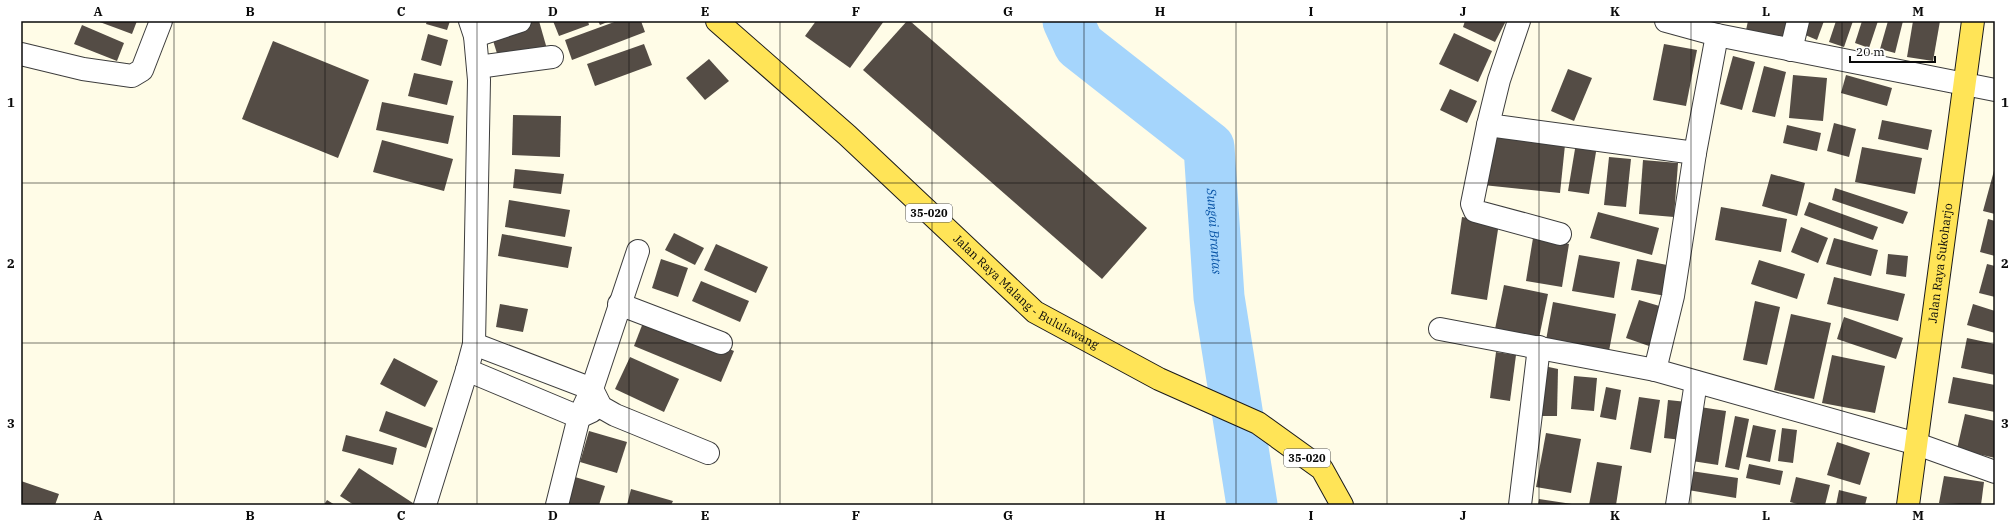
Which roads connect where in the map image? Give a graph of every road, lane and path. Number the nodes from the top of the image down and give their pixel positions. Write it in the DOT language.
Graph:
graph roads {
  1 [pos="161,21"];
  2 [pos="520,21"];
  3 [pos="717,21"];
  4 [pos="1519,21"];
  5 [pos="1666,21"];
  6 [pos="1798,21"];
  7 [pos="1973,21"];
  8 [pos="472,29"];
  9 [pos="1717,35"];
  10 [pos="1792,50"];
  11 [pos="21,54"];
  12 [pos="552,56"];
  13 [pos="478,67"];
  14 [pos="1963,84"];
  15 [pos="1995,90"];
  16 [pos="1488,125"];
  17 [pos="1695,153"];
  18 [pos="1560,234"];
  19 [pos="638,250"];
  20 [pos="619,304"];
  21 [pos="1440,329"];
  22 [pos="721,343"];
  23 [pos="474,344"];
  24 [pos="1539,347"];
  25 [pos="467,370"];
  26 [pos="1655,370"];
  27 [pos="1696,382"];
  28 [pos="596,398"];
  29 [pos="579,417"];
  30 [pos="1917,444"];
  31 [pos="708,453"];
  32 [pos="1995,472"];
  33 [pos="424,505"];
  34 [pos="557,505"];
  35 [pos="1342,505"];
  36 [pos="1520,505"];
  37 [pos="1677,505"];
  38 [pos="1908,505"];
  1 -- 11 [label="street"];
  2 -- 8 [label="street"];
  3 -- 35 [label="main road, Jalan Raya Malang - Bululawang / 35-020"];
  4 -- 16 [label="street"];
  5 -- 9 [label="street"];
  6 -- 10 [label="street"];
  7 -- 14 [label="main road, Jalan Raya Sukoharjo"];
  8 -- 13 [label="street"];
  9 -- 10 [label="street"];
  9 -- 17 [label="street"];
  10 -- 14 [label="street"];
  12 -- 13 [label="street"];
  13 -- 23 [label="street"];
  14 -- 15 [label="street"];
  14 -- 30 [label="main road, Jalan Raya Sukoharjo"];
  16 -- 17 [label="street"];
  16 -- 18 [label="street"];
  17 -- 26 [label="street"];
  19 -- 20 [label="street"];
  20 -- 22 [label="street"];
  20 -- 28 [label="street"];
  21 -- 24 [label="street"];
  23 -- 25 [label="street"];
  23 -- 28 [label="street"];
  24 -- 26 [label="street"];
  24 -- 36 [label="street"];
  25 -- 29 [label="street"];
  25 -- 33 [label="street"];
  26 -- 27 [label="street"];
  27 -- 30 [label="street"];
  27 -- 37 [label="street"];
  28 -- 29 [label="street"];
  28 -- 31 [label="street"];
  29 -- 34 [label="street"];
  30 -- 32 [label="street"];
  30 -- 38 [label="main road, Jalan Raya Sukoharjo"];
}
